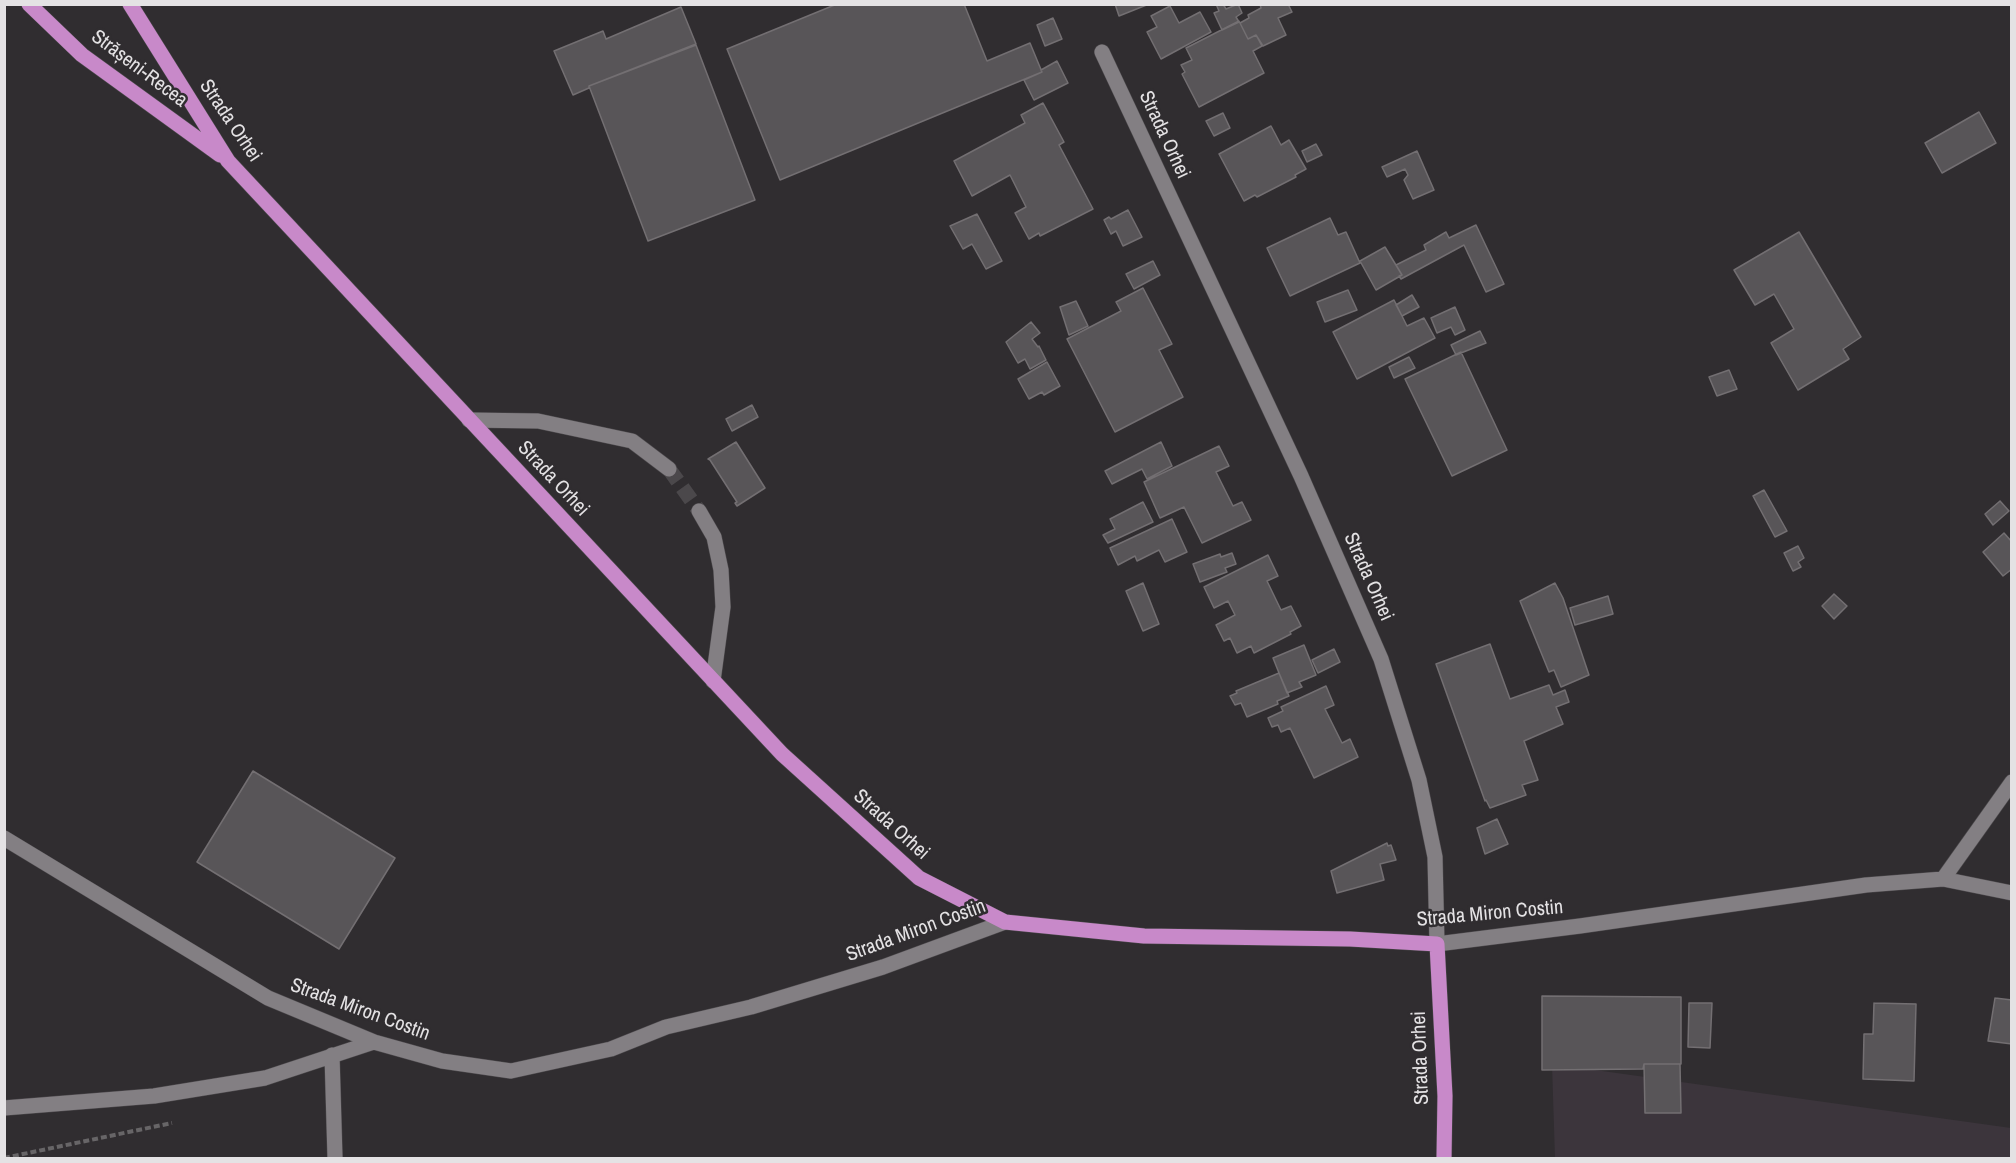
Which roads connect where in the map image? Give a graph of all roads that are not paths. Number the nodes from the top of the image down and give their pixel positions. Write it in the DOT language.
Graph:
graph roads {
  1 [pos="29,4"];
  2 [pos="130,4"];
  3 [pos="1102,52"];
  4 [pos="228,161"];
  5 [pos="469,420"];
  6 [pos="669,469"];
  7 [pos="699,511"];
  8 [pos="713,681"];
  9 [pos="2012,782"];
  10 [pos="4,838"];
  11 [pos="1943,879"];
  12 [pos="2012,893"];
  13 [pos="1005,921"];
  14 [pos="1437,944"];
  15 [pos="374,1042"];
  16 [pos="332,1056"];
  17 [pos="4,1108"];
  18 [pos="335,1158"];
  19 [pos="1444,1158"];
  1 -- 4 [label="main road, Strășeni-Recea"];
  2 -- 4 [label="main road, Strada Orhei"];
  3 -- 14 [label="street, Strada Orhei"];
  4 -- 5 [label="main road, Strada Orhei"];
  5 -- 6 [label="street"];
  5 -- 8 [label="main road, Strada Orhei"];
  7 -- 8 [label="street"];
  8 -- 13 [label="main road, Strada Orhei"];
  9 -- 11 [label="street"];
  10 -- 15 [label="street, Strada Miron Costin"];
  11 -- 12 [label="street, Strada Miron Costin"];
  11 -- 14 [label="street, Strada Miron Costin"];
  13 -- 14 [label="main road, Strada Miron Costin"];
  13 -- 15 [label="street, Strada Miron Costin"];
  14 -- 19 [label="main road, Strada Orhei"];
  15 -- 16 [label="street"];
  16 -- 17 [label="street"];
  16 -- 18 [label="street"];
}
